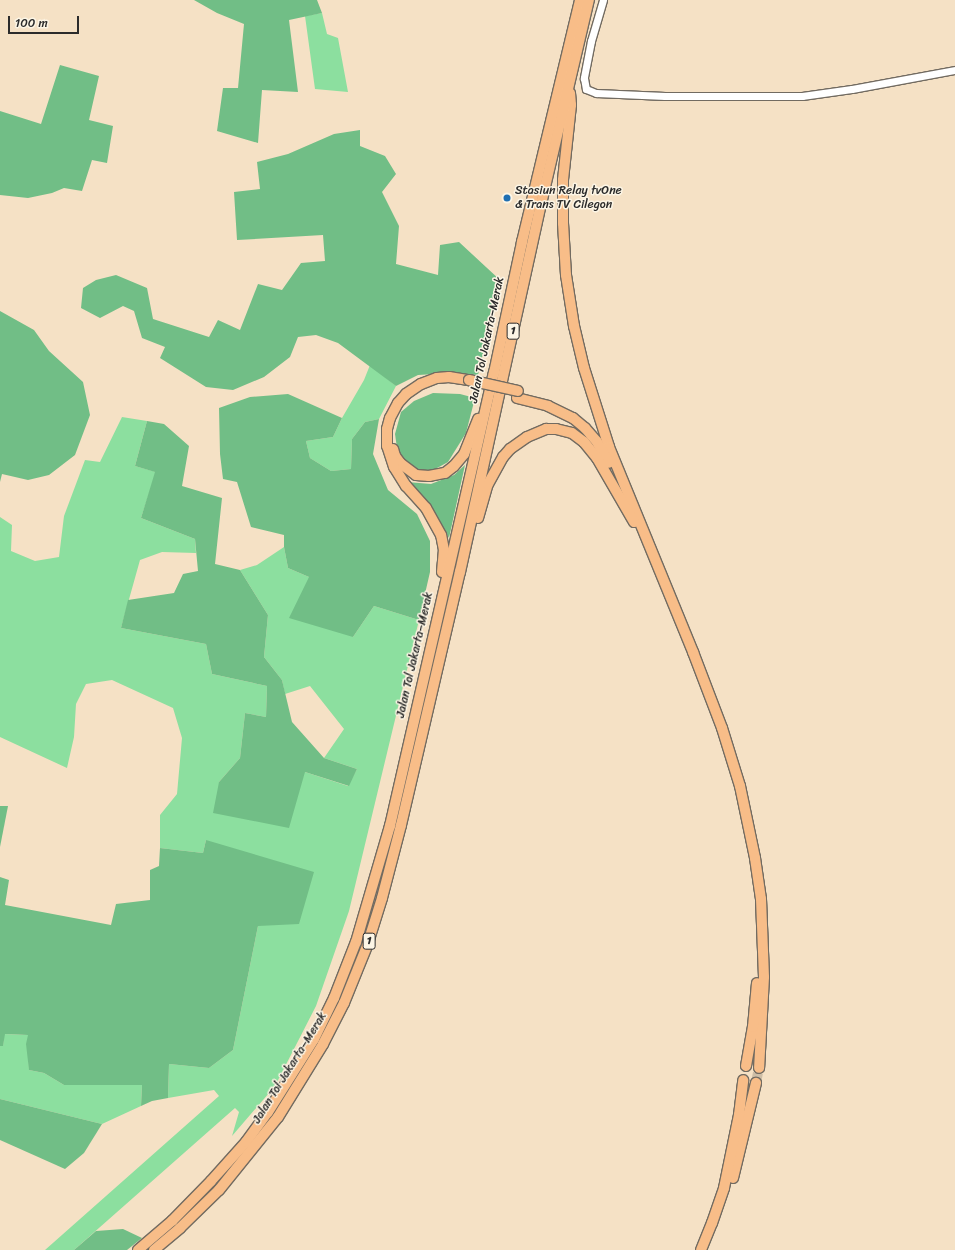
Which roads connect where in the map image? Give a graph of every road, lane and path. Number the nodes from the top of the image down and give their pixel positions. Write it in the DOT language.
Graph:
graph roads {
  1 [pos="580,0"];
  2 [pos="589,0"];
  3 [pos="603,0"];
  4 [pos="955,70"];
  5 [pos="568,90"];
  6 [pos="494,373"];
  7 [pos="469,383"];
  8 [pos="518,394"];
  9 [pos="608,447"];
  10 [pos="634,522"];
  11 [pos="460,572"];
  12 [pos="435,628"];
  13 [pos="746,1066"];
  14 [pos="759,1068"];
  15 [pos="744,1080"];
  16 [pos="756,1083"];
  17 [pos="138,1250"];
  18 [pos="154,1250"];
  19 [pos="700,1250"];
  20 [pos="708,1250"];
  1 -- 6 [label="highway, Jalan Tol Jakarta–Merak / 1"];
  2 -- 5 [label="highway, Jalan Tol Jakarta–Merak / 1"];
  3 -- 4 [label="street"];
  5 -- 9 [label="highway"];
  5 -- 11 [label="highway, Jalan Tol Jakarta–Merak / 1"];
  6 -- 7 [label="highway"];
  6 -- 12 [label="highway, Jalan Tol Jakarta–Merak / 1"];
  7 -- 8 [label="highway, bridge"];
  7 -- 12 [label="highway"];
  8 -- 9 [label="highway"];
  8 -- 10 [label="highway"];
  9 -- 14 [label="highway"];
  10 -- 11 [label="highway"];
  10 -- 13 [label="highway"];
  11 -- 18 [label="highway, Jalan Tol Jakarta–Merak / 1"];
  12 -- 17 [label="highway, Jalan Tol Jakarta–Merak / 1"];
  15 -- 19 [label="highway"];
  16 -- 20 [label="highway"];
}
